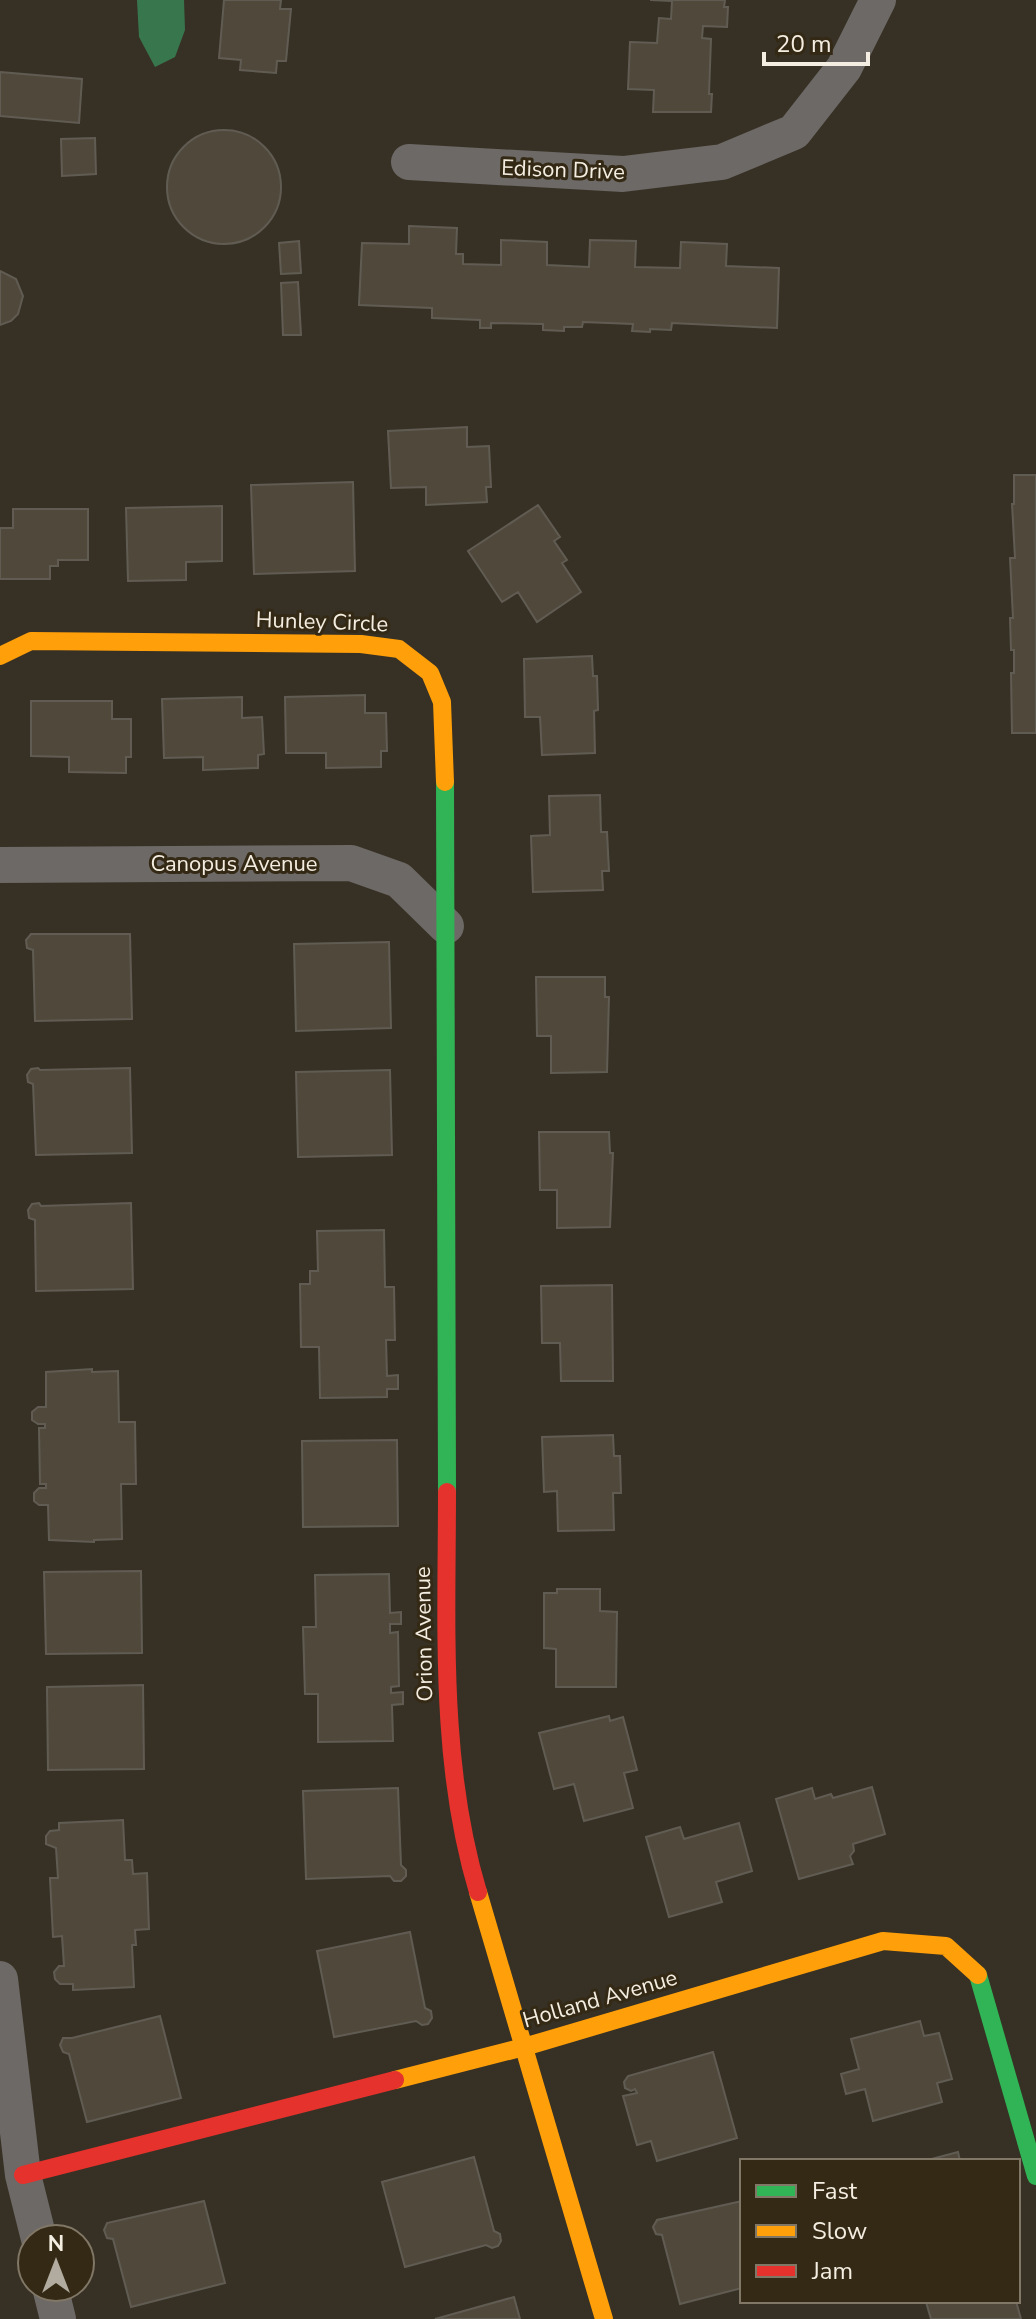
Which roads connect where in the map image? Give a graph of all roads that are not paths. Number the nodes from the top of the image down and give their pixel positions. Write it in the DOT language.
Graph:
graph roads {
  1 [pos="878,0"];
  2 [pos="409,162"];
  3 [pos="0,656"];
  4 [pos="0,865"];
  5 [pos="446,926"];
  6 [pos="0,1979"];
  7 [pos="524,2047"];
  8 [pos="23,2175"];
  9 [pos="1036,2176"];
  10 [pos="35,2223"];
  11 [pos="604,2319"];
  1 -- 2 [label="street, Edison Drive"];
  3 -- 5 [label="street, Hunley Circle"];
  4 -- 5 [label="street, Canopus Avenue"];
  5 -- 7 [label="street, Orion Avenue"];
  6 -- 8 [label="street"];
  7 -- 8 [label="street, Holland Avenue"];
  7 -- 9 [label="street, Holland Avenue"];
  7 -- 11 [label="street, Orion Avenue"];
  8 -- 10 [label="street"];
}
